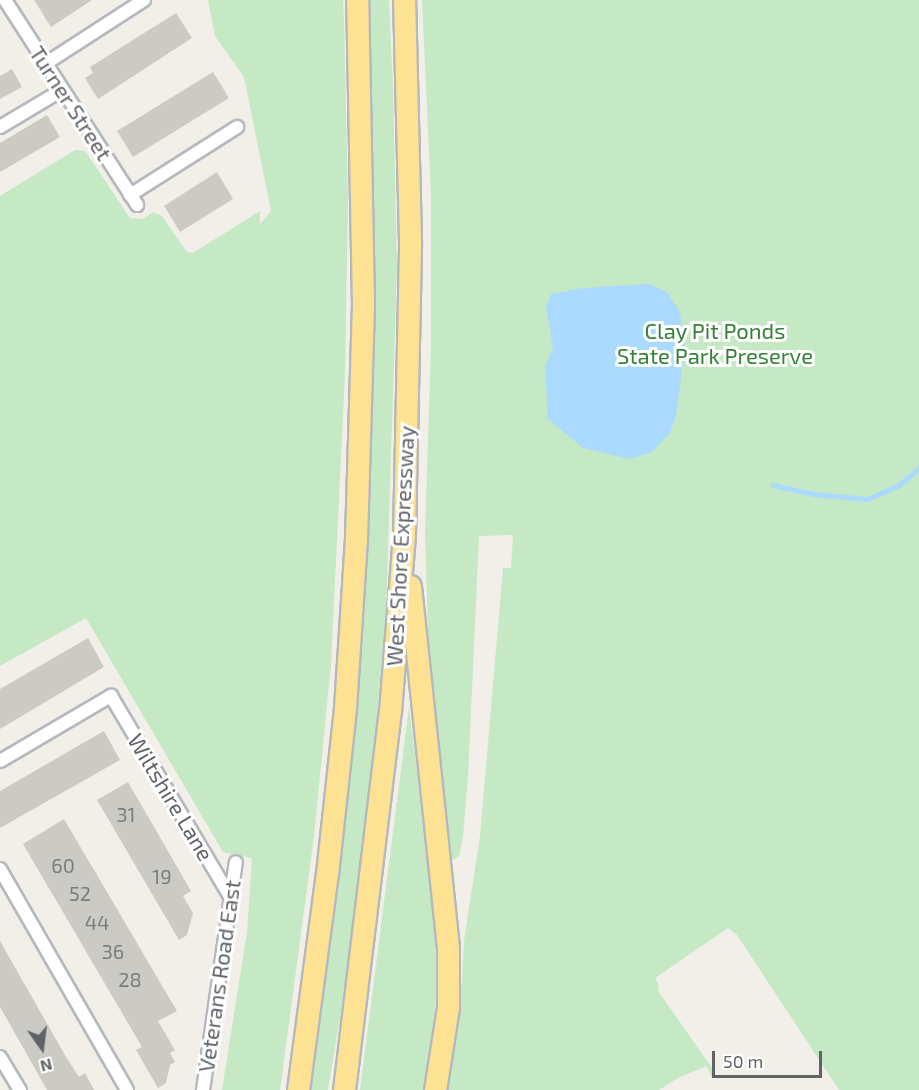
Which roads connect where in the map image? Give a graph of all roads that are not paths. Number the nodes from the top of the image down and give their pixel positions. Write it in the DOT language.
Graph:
graph roads {
  1 [pos="5,0"];
  2 [pos="144,0"];
  3 [pos="357,0"];
  4 [pos="404,0"];
  5 [pos="45,64"];
  6 [pos="62,90"];
  7 [pos="0,127"];
  8 [pos="237,127"];
  9 [pos="404,534"];
  10 [pos="0,761"];
  11 [pos="236,862"];
  12 [pos="0,869"];
  13 [pos="231,898"];
  14 [pos="0,1057"];
  15 [pos="20,1090"];
  16 [pos="127,1090"];
  17 [pos="203,1090"];
  18 [pos="298,1090"];
  19 [pos="344,1090"];
  20 [pos="435,1090"];
  1 -- 5 [label="street, Turner Street"];
  2 -- 5 [label="street"];
  3 -- 18 [label="highway, West Shore Expressway"];
  4 -- 9 [label="highway, West Shore Expressway"];
  5 -- 6 [label="street, Turner Street"];
  6 -- 7 [label="street"];
  6 -- 8 [label="street, Turner Street"];
  9 -- 19 [label="highway, West Shore Expressway"];
  9 -- 20 [label="highway"];
  10 -- 13 [label="street, Wiltshire Lane"];
  11 -- 13 [label="street, Veterans Road East"];
  12 -- 16 [label="street"];
  13 -- 17 [label="street, Veterans Road East"];
  14 -- 15 [label="street"];
}
